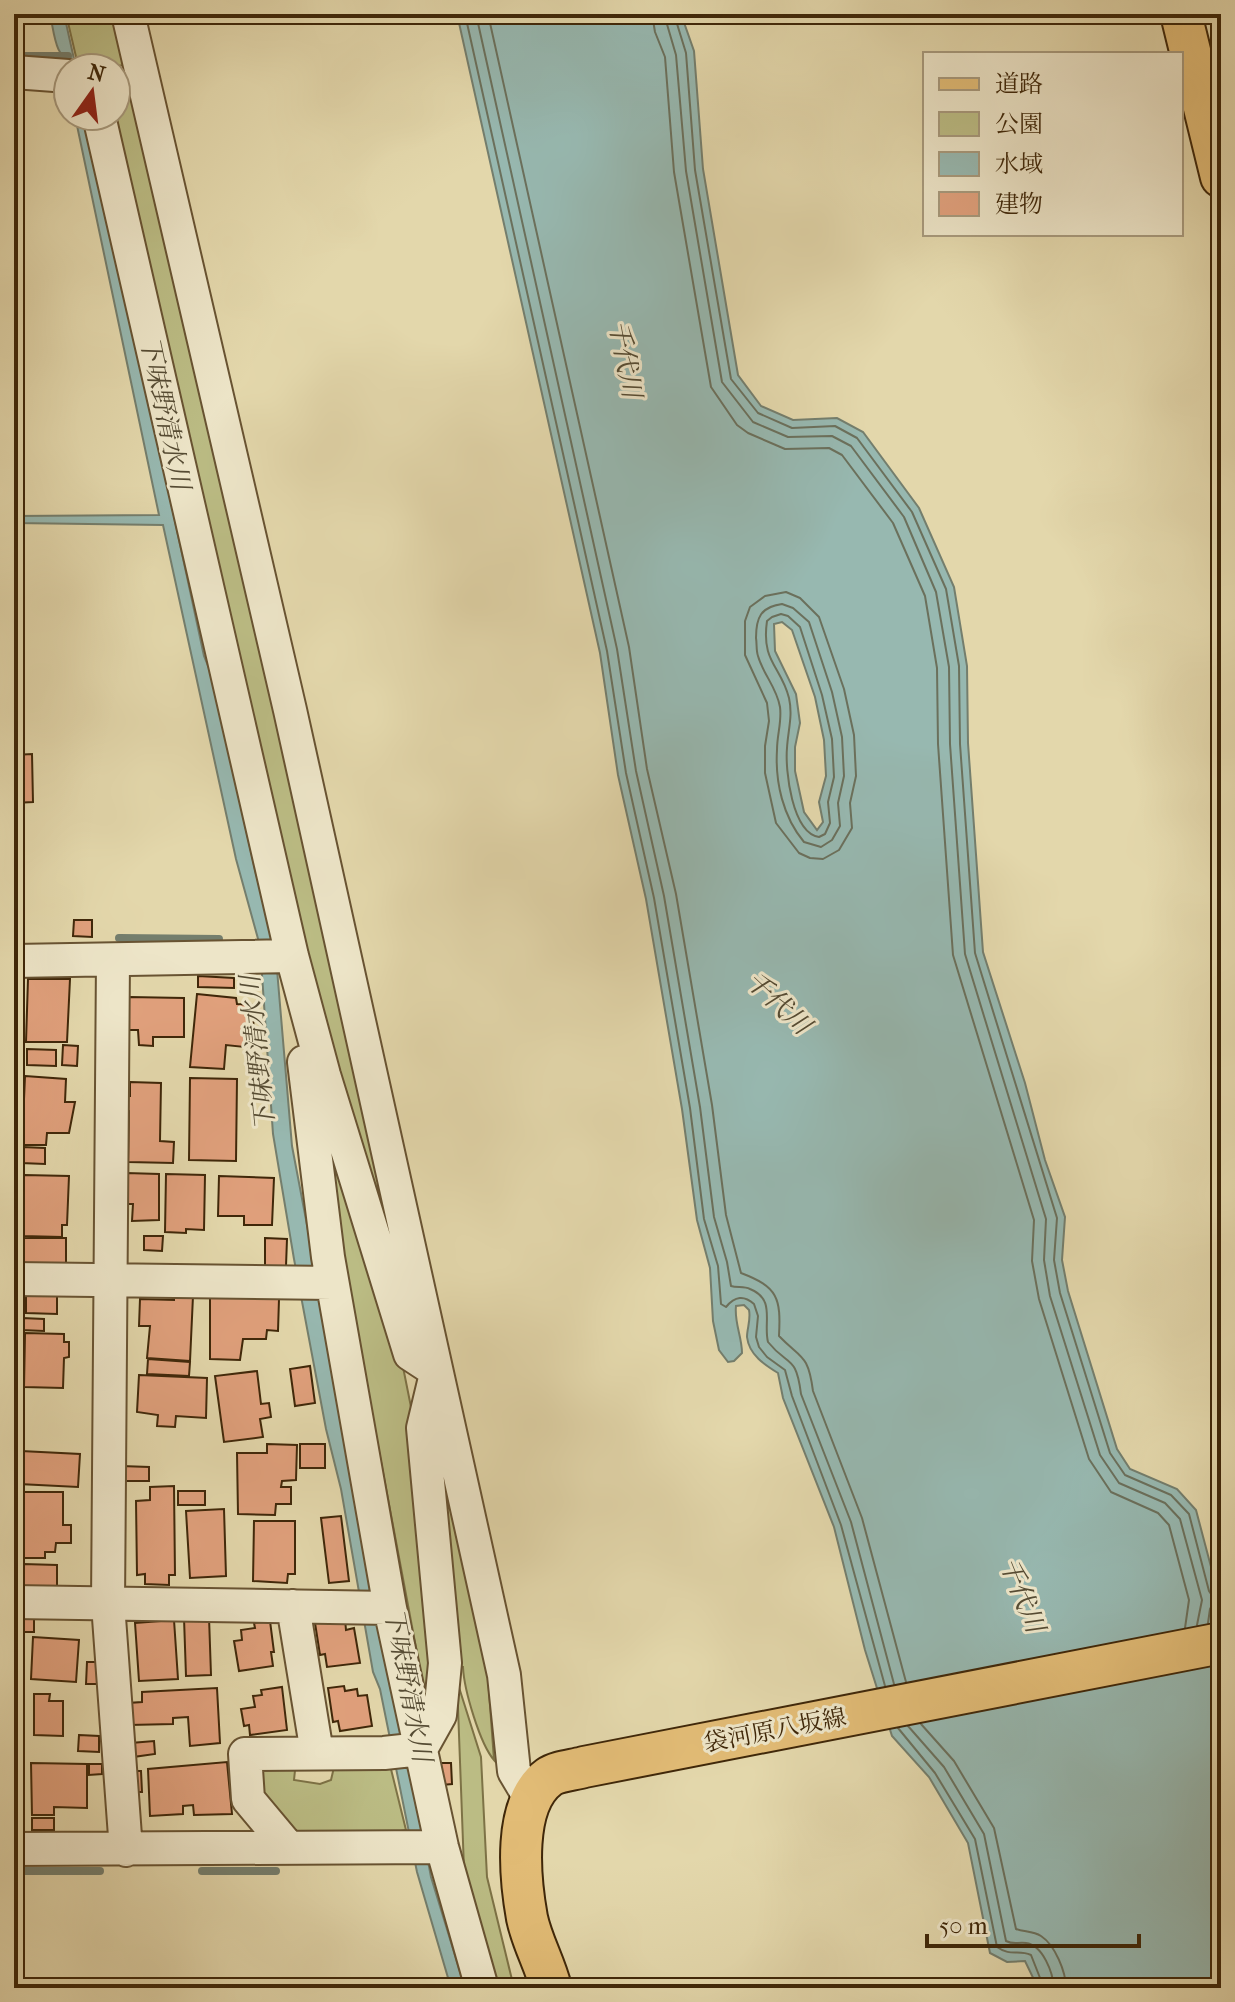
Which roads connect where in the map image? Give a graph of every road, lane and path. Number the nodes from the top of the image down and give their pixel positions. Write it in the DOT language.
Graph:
graph roads {
  1 [pos="128,14"];
  2 [pos="1181,14"];
  3 [pos="14,72"];
  4 [pos="52,75"];
  5 [pos="103,132"];
  6 [pos="1221,177"];
  7 [pos="292,956"];
  8 [pos="113,960"];
  9 [pos="14,961"];
  10 [pos="14,1279"];
  11 [pos="111,1280"];
  12 [pos="332,1283"];
  13 [pos="436,1371"];
  14 [pos="14,1602"];
  15 [pos="108,1604"];
  16 [pos="293,1606"];
  17 [pos="390,1608"];
  18 [pos="1221,1643"];
  19 [pos="421,1749"];
  20 [pos="317,1753"];
  21 [pos="540,1787"];
  22 [pos="442,1847"];
  23 [pos="289,1848"];
  24 [pos="14,1849"];
  25 [pos="126,1850"];
  26 [pos="482,1988"];
  27 [pos="551,1988"];
  1 -- 13 [label="street"];
  2 -- 6 [label="main road"];
  3 -- 4 [label="street"];
  5 -- 7 [label="street"];
  7 -- 8 [label="street"];
  7 -- 12 [label="street"];
  7 -- 13 [label="street"];
  8 -- 9 [label="street"];
  8 -- 11 [label="street"];
  10 -- 11 [label="street"];
  11 -- 12 [label="street"];
  11 -- 15 [label="street"];
  12 -- 17 [label="street"];
  13 -- 19 [label="street"];
  13 -- 21 [label="street"];
  14 -- 15 [label="street"];
  15 -- 16 [label="street"];
  15 -- 25 [label="street"];
  16 -- 17 [label="street"];
  16 -- 20 [label="street"];
  17 -- 19 [label="street"];
  18 -- 21 [label="main road, 袋河原八坂線"];
  19 -- 20 [label="street"];
  19 -- 22 [label="street"];
  20 -- 23 [label="street"];
  21 -- 27 [label="main road"];
  22 -- 23 [label="street"];
  22 -- 26 [label="street"];
  23 -- 25 [label="street"];
  24 -- 25 [label="street"];
}
